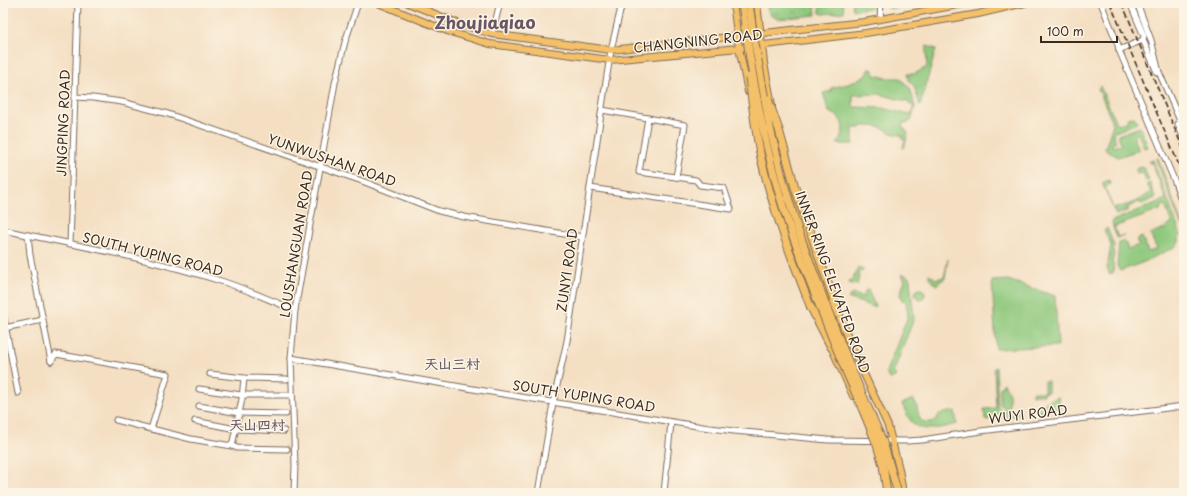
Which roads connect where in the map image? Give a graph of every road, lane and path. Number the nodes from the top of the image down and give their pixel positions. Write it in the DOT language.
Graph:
graph roads {
  1 [pos="78,3"];
  2 [pos="358,3"];
  3 [pos="378,3"];
  4 [pos="408,3"];
  5 [pos="500,3"];
  6 [pos="622,3"];
  7 [pos="733,3"];
  8 [pos="742,3"];
  9 [pos="749,3"];
  10 [pos="757,3"];
  11 [pos="881,3"];
  12 [pos="968,3"];
  13 [pos="1025,3"];
  14 [pos="1101,3"];
  15 [pos="1130,3"];
  16 [pos="1137,3"];
  17 [pos="951,5"];
  18 [pos="880,19"];
  19 [pos="746,33"];
  20 [pos="492,34"];
  21 [pos="761,34"];
  22 [pos="738,36"];
  23 [pos="1143,40"];
  24 [pos="762,45"];
  25 [pos="739,48"];
  26 [pos="612,50"];
  27 [pos="1119,50"];
  28 [pos="610,60"];
  29 [pos="762,83"];
  30 [pos="75,97"];
  31 [pos="602,110"];
  32 [pos="648,118"];
  33 [pos="1184,130"];
  34 [pos="1184,139"];
  35 [pos="320,167"];
  36 [pos="676,177"];
  37 [pos="590,188"];
  38 [pos="1184,208"];
  39 [pos="3,230"];
  40 [pos="28,235"];
  41 [pos="582,237"];
  42 [pos="70,244"];
  43 [pos="295,310"];
  44 [pos="3,314"];
  45 [pos="43,320"];
  46 [pos="4,328"];
  47 [pos="849,341"];
  48 [pos="831,347"];
  49 [pos="291,358"];
  50 [pos="210,374"];
  51 [pos="244,378"];
  52 [pos="287,379"];
  53 [pos="199,389"];
  54 [pos="18,393"];
  55 [pos="242,395"];
  56 [pos="292,395"];
  57 [pos="553,403"];
  58 [pos="199,406"];
  59 [pos="1184,406"];
  60 [pos="239,413"];
  61 [pos="286,414"];
  62 [pos="116,420"];
  63 [pos="195,421"];
  64 [pos="671,422"];
  65 [pos="152,429"];
  66 [pos="236,429"];
  67 [pos="284,431"];
  68 [pos="875,441"];
  69 [pos="892,441"];
  70 [pos="232,446"];
  71 [pos="287,449"];
  72 [pos="294,493"];
  73 [pos="538,493"];
  74 [pos="664,493"];
  75 [pos="886,493"];
  76 [pos="898,493"];
  77 [pos="903,493"];
  1 -- 30 [label="street, JINGPING ROAD"];
  2 -- 35 [label="street, LOUSHANGUAN ROAD"];
  3 -- 28 [label="main road, CHANGNING ROAD"];
  4 -- 20 [label="main road, CHANGNING ROAD"];
  5 -- 20 [label="street"];
  6 -- 26 [label="street, ZUNYI ROAD"];
  7 -- 22 [label="main road"];
  8 -- 19 [label="highway, INNER RING ELEVATED ROAD, bridge"];
  9 -- 29 [label="highway, INNER RING ELEVATED ROAD, bridge"];
  10 -- 21 [label="main road"];
  11 -- 18 [label="street"];
  12 -- 17 [label="main road, CHANGNING ROAD"];
  13 -- 24 [label="main road, CHANGNING ROAD"];
  14 -- 27 [label="street"];
  15 -- 23 [label="street"];
  16 -- 33 [label="street"];
  17 -- 18 [label="main road, CHANGNING ROAD"];
  18 -- 21 [label="main road, CHANGNING ROAD"];
  19 -- 48 [label="highway, bridge"];
  19 -- 75 [label="highway, INNER RING ELEVATED ROAD, bridge"];
  20 -- 26 [label="main road, CHANGNING ROAD"];
  21 -- 22 [label="main road, CHANGNING ROAD"];
  21 -- 24 [label="main road"];
  22 -- 25 [label="main road"];
  22 -- 26 [label="main road, CHANGNING ROAD"];
  23 -- 27 [label="street"];
  23 -- 34 [label="street"];
  24 -- 25 [label="main road, CHANGNING ROAD"];
  24 -- 47 [label="main road"];
  25 -- 28 [label="main road, CHANGNING ROAD"];
  25 -- 48 [label="main road"];
  26 -- 28 [label="street, ZUNYI ROAD"];
  27 -- 38 [label="street"];
  28 -- 31 [label="street, ZUNYI ROAD"];
  29 -- 47 [label="highway, bridge"];
  29 -- 76 [label="highway, INNER RING ELEVATED ROAD, bridge"];
  30 -- 35 [label="street, YUNWUSHAN ROAD"];
  30 -- 42 [label="street, JINGPING ROAD"];
  31 -- 32 [label="street"];
  31 -- 37 [label="street, ZUNYI ROAD"];
  32 -- 36 [label="street"];
  32 -- 36 [label="street"];
  35 -- 41 [label="street, YUNWUSHAN ROAD"];
  35 -- 43 [label="street, LOUSHANGUAN ROAD"];
  36 -- 37 [label="street"];
  37 -- 41 [label="street, ZUNYI ROAD"];
  39 -- 40 [label="street, SOUTH YUPING ROAD"];
  40 -- 42 [label="street, SOUTH YUPING ROAD"];
  40 -- 45 [label="street"];
  41 -- 57 [label="street, ZUNYI ROAD"];
  42 -- 43 [label="street, SOUTH YUPING ROAD"];
  43 -- 49 [label="street, LOUSHANGUAN ROAD"];
  44 -- 46 [label="street"];
  45 -- 46 [label="street"];
  45 -- 65 [label="street"];
  46 -- 54 [label="street"];
  47 -- 69 [label="main road"];
  48 -- 68 [label="main road"];
  49 -- 56 [label="street, LOUSHANGUAN ROAD"];
  49 -- 57 [label="street, SOUTH YUPING ROAD"];
  50 -- 51 [label="street"];
  51 -- 52 [label="street"];
  51 -- 55 [label="street"];
  53 -- 55 [label="street"];
  55 -- 56 [label="street"];
  55 -- 60 [label="street"];
  56 -- 72 [label="street, LOUSHANGUAN ROAD"];
  57 -- 64 [label="street, SOUTH YUPING ROAD"];
  57 -- 73 [label="street, ZUNYI ROAD"];
  58 -- 60 [label="street"];
  59 -- 69 [label="street, WUYI ROAD"];
  60 -- 61 [label="street"];
  60 -- 66 [label="street"];
  62 -- 65 [label="street"];
  63 -- 66 [label="street"];
  64 -- 68 [label="street, SOUTH YUPING ROAD"];
  64 -- 74 [label="street"];
  65 -- 70 [label="street"];
  66 -- 67 [label="street"];
  66 -- 70 [label="street"];
  68 -- 69 [label="street, WUYI ROAD"];
  68 -- 75 [label="main road"];
  69 -- 77 [label="main road"];
  70 -- 71 [label="street"];
}
